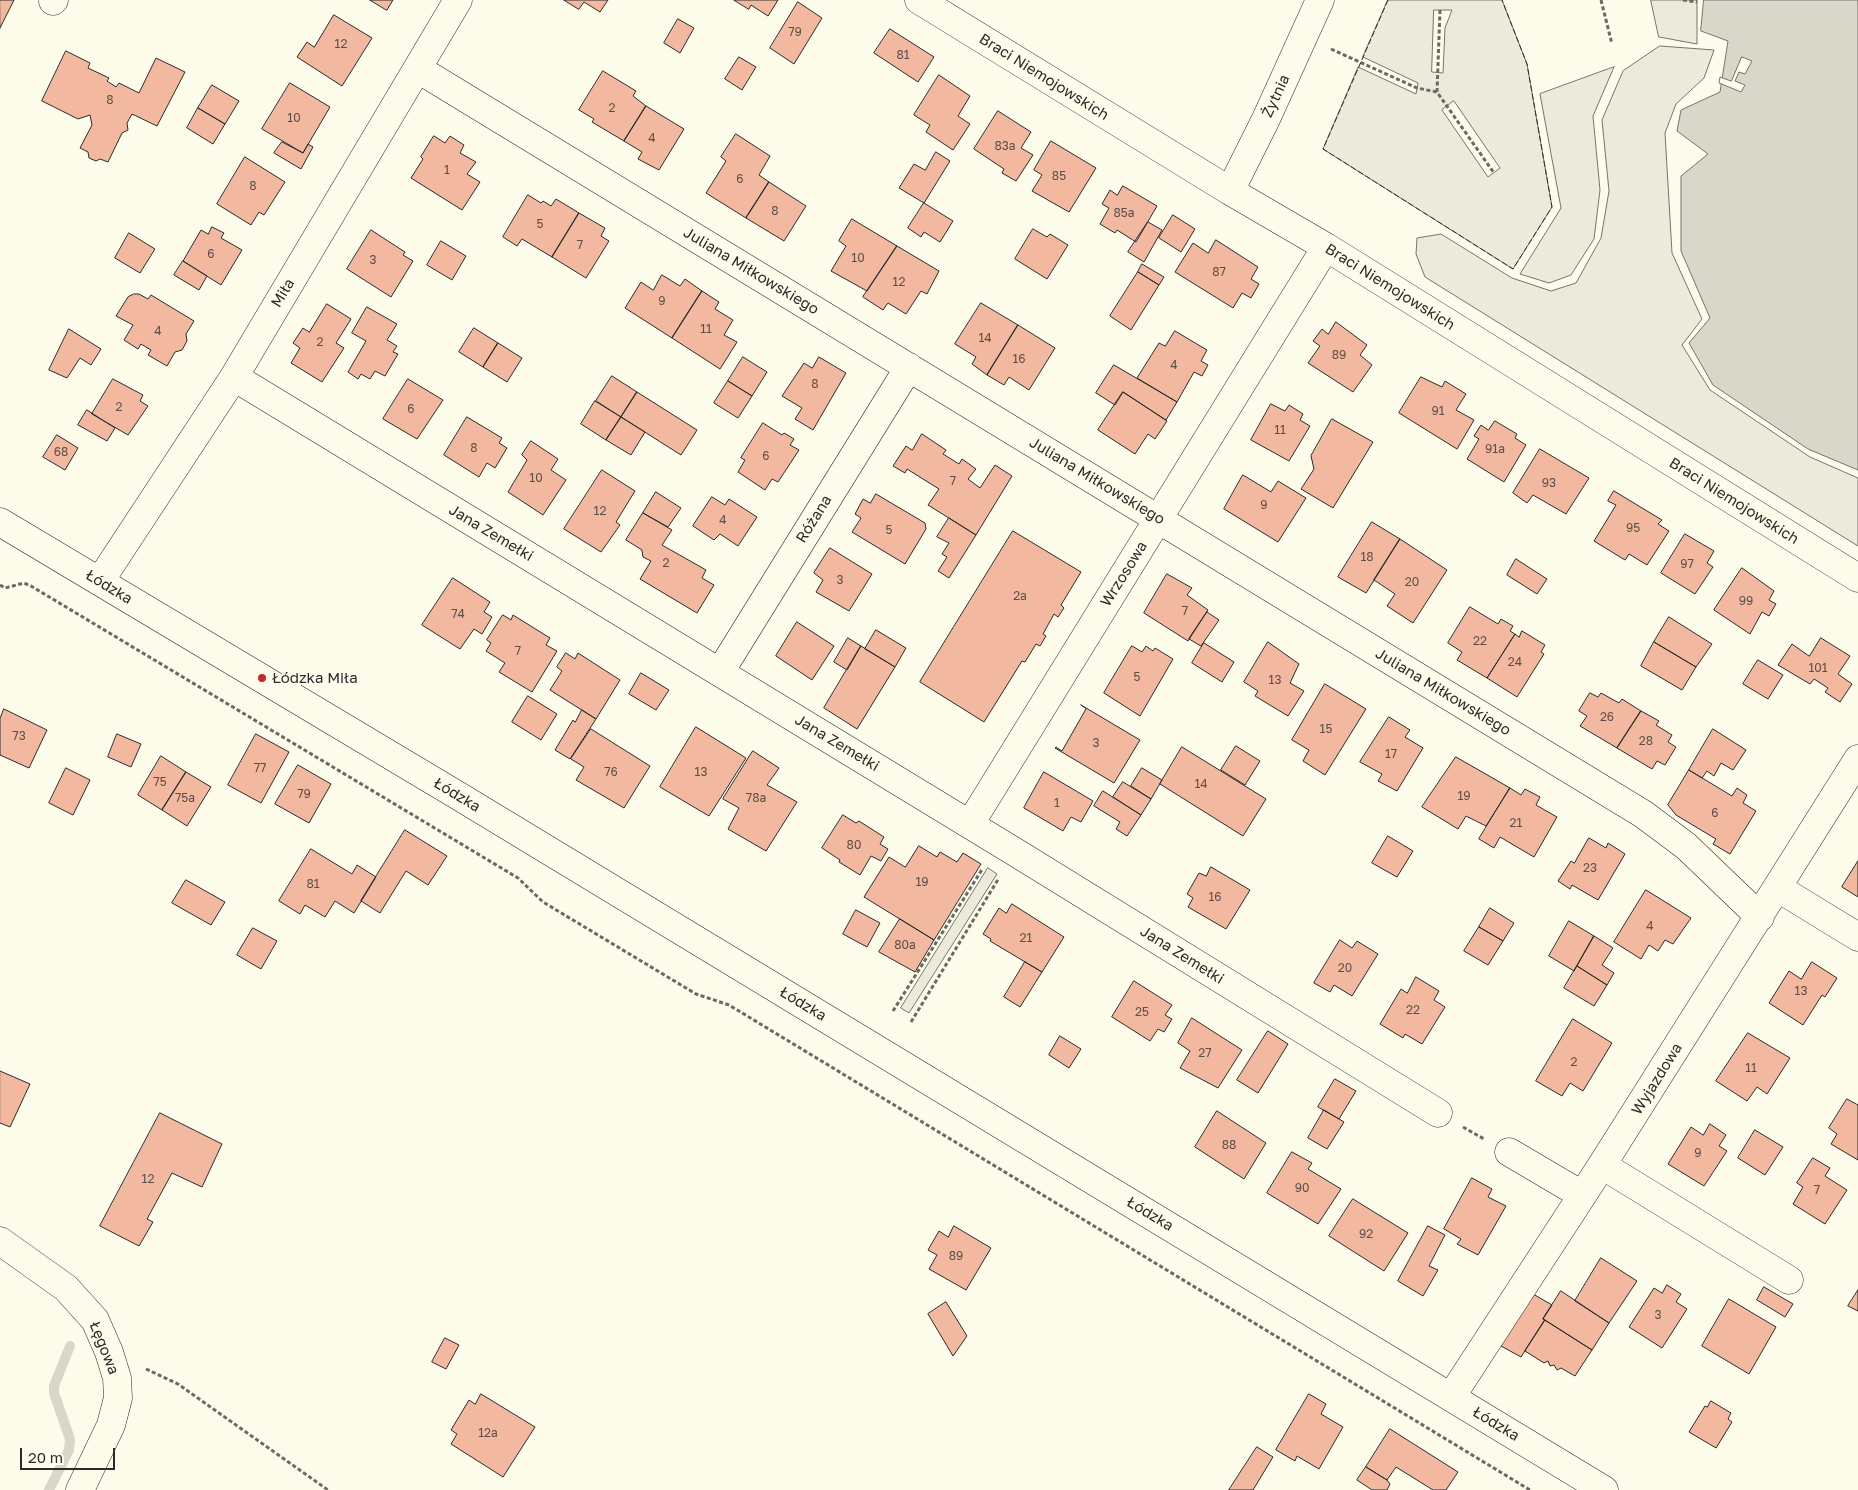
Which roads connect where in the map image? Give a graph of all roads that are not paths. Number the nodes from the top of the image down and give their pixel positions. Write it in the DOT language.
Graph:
graph roads {
  1 [pos="458,0"];
  2 [pos="919,0"];
  3 [pos="1320,0"];
  4 [pos="418,69"];
  5 [pos="1230,191"];
  6 [pos="1326,247"];
  7 [pos="908,367"];
  8 [pos="234,377"];
  9 [pos="1158,518"];
  10 [pos="0,522"];
  11 [pos="1858,578"];
  12 [pos="100,581"];
  13 [pos="720,672"];
  14 [pos="1858,759"];
  15 [pos="970,824"];
  16 [pos="1778,888"];
  17 [pos="1760,917"];
  18 [pos="1858,937"];
  19 [pos="1438,1113"];
  20 [pos="1508,1152"];
  21 [pos="1602,1165"];
  22 [pos="1582,1195"];
  23 [pos="0,1241"];
  24 [pos="1789,1280"];
  25 [pos="1451,1397"];
  26 [pos="80,1490"];
  27 [pos="1604,1490"];
  1 -- 4 [label="street, Miła"];
  2 -- 5 [label="street, Braci Niemojowskich"];
  3 -- 5 [label="street, Żytnia"];
  4 -- 7 [label="street, Juliana Miłkowskiego"];
  4 -- 8 [label="street, Miła"];
  5 -- 6 [label="street, Braci Niemojowskich"];
  6 -- 9 [label="street, Wrzosowa"];
  6 -- 11 [label="street, Braci Niemojowskich"];
  7 -- 9 [label="street, Juliana Miłkowskiego"];
  7 -- 13 [label="street, Różana"];
  8 -- 12 [label="street, Miła"];
  8 -- 13 [label="street, Jana Zemełki"];
  9 -- 15 [label="street, Wrzosowa"];
  9 -- 17 [label="street, Juliana Miłkowskiego"];
  10 -- 12 [label="street, Łódzka"];
  12 -- 25 [label="street, Łódzka"];
  13 -- 15 [label="street, Jana Zemełki"];
  14 -- 16 [label="street, Wyjazdowa"];
  15 -- 19 [label="street, Jana Zemełki"];
  16 -- 17 [label="street, Wyjazdowa"];
  16 -- 18 [label="street"];
  17 -- 21 [label="street, Wyjazdowa"];
  20 -- 22 [label="street"];
  21 -- 22 [label="street, Wyjazdowa"];
  21 -- 24 [label="street"];
  22 -- 25 [label="street, Wyjazdowa"];
  23 -- 26 [label="street, Łęgowa"];
  25 -- 27 [label="street, Łódzka"];
}
